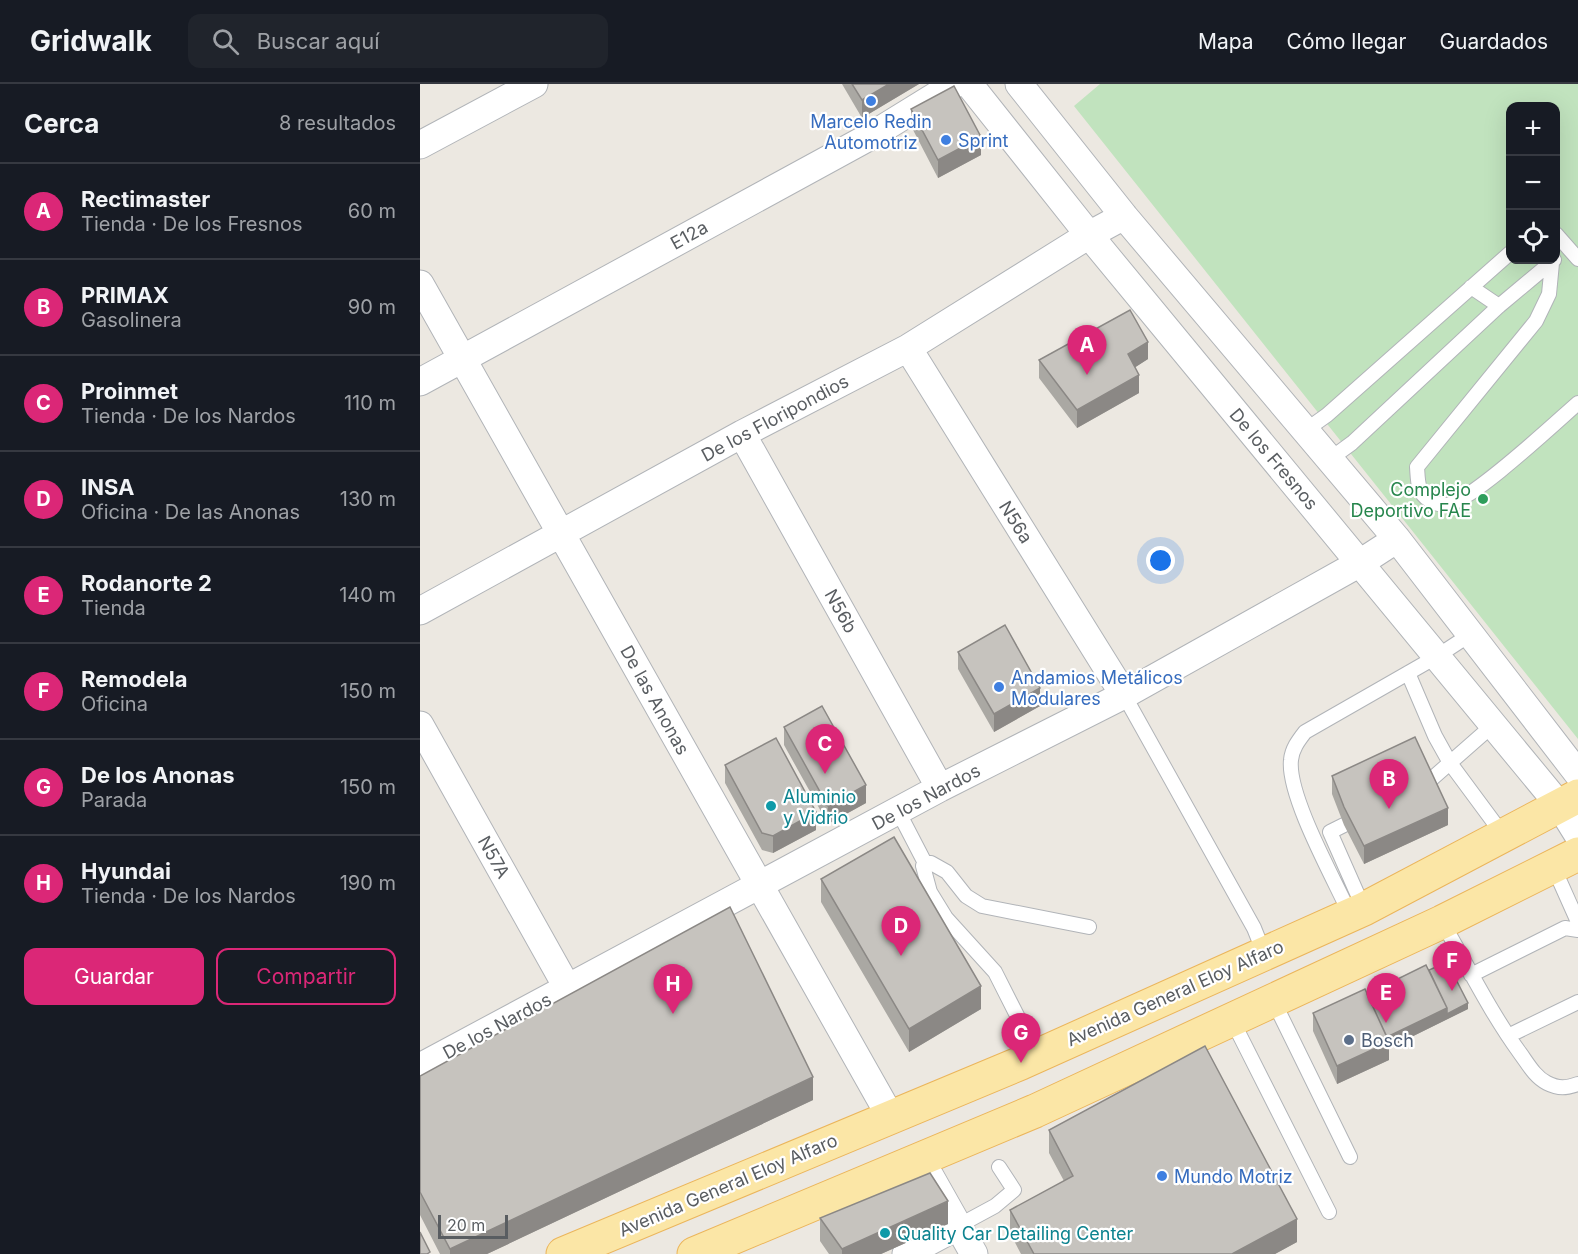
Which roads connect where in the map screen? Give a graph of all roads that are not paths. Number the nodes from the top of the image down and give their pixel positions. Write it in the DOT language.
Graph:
graph roads {
  1 [pos="534,84"];
  2 [pos="955,84"];
  3 [pos="969,84"];
  4 [pos="1019,84"];
  5 [pos="501,92"];
  6 [pos="420,145"];
  7 [pos="1124,216"];
  8 [pos="1089,235"];
  9 [pos="1560,239"];
  10 [pos="1506,256"];
  11 [pos="1578,259"];
  12 [pos="1549,264"];
  13 [pos="1553,264"];
  14 [pos="420,284"];
  15 [pos="1471,287"];
  16 [pos="1499,306"];
  17 [pos="908,348"];
  18 [pos="462,359"];
  19 [pos="420,382"];
  20 [pos="1578,403"];
  21 [pos="1306,430"];
  22 [pos="742,434"];
  23 [pos="1330,459"];
  24 [pos="562,535"];
  25 [pos="1397,539"];
  26 [pos="1360,563"];
  27 [pos="420,611"];
  28 [pos="1471,634"];
  29 [pos="1436,657"];
  30 [pos="1408,673"];
  31 [pos="1124,695"];
  32 [pos="420,725"];
  33 [pos="1493,725"];
  34 [pos="1450,763"];
  35 [pos="1578,774"];
  36 [pos="1427,783"];
  37 [pos="940,789"];
  38 [pos="1569,801"];
  39 [pos="898,811"];
  40 [pos="1344,825"];
  41 [pos="1578,835"];
  42 [pos="1505,836"];
  43 [pos="1565,860"];
  44 [pos="925,863"];
  45 [pos="759,885"];
  46 [pos="1357,912"];
  47 [pos="1442,922"];
  48 [pos="1578,922"];
  49 [pos="1089,927"];
  50 [pos="1578,930"];
  51 [pos="1264,953"];
  52 [pos="1471,975"];
  53 [pos="568,988"];
  54 [pos="1274,1000"];
  55 [pos="1578,1002"];
  56 [pos="1232,1020"];
  57 [pos="1508,1036"];
  58 [pos="1037,1055"];
  59 [pos="420,1067"];
  60 [pos="1578,1084"];
  61 [pos="890,1116"];
  62 [pos="1350,1157"];
  63 [pos="920,1158"];
  64 [pos="999,1167"];
  65 [pos="1329,1212"];
  66 [pos="958,1226"];
  67 [pos="563,1254"];
  68 [pos="695,1254"];
  69 [pos="906,1254"];
  70 [pos="974,1254"];
  1 -- 5 [label="street"];
  2 -- 18 [label="street, E12a"];
  3 -- 8 [label="street, De los Fresnos"];
  4 -- 7 [label="street"];
  5 -- 6 [label="street"];
  7 -- 8 [label="street, De los Floripondios"];
  7 -- 21 [label="street"];
  8 -- 17 [label="street, De los Floripondios"];
  8 -- 26 [label="street, De los Fresnos"];
  9 -- 11 [label="lane"];
  10 -- 15 [label="lane"];
  12 -- 16 [label="lane"];
  13 -- 20 [label="lane"];
  14 -- 18 [label="street, De las Anonas"];
  15 -- 16 [label="lane"];
  15 -- 21 [label="lane"];
  16 -- 23 [label="lane"];
  17 -- 22 [label="street, De los Floripondios"];
  17 -- 31 [label="street, N56a"];
  18 -- 19 [label="street, E12a"];
  18 -- 24 [label="street, De las Anonas"];
  21 -- 23 [label="street"];
  22 -- 24 [label="street, De los Floripondios"];
  22 -- 37 [label="street, N56b"];
  23 -- 25 [label="street"];
  24 -- 27 [label="street, De los Floripondios"];
  24 -- 45 [label="street, De las Anonas"];
  25 -- 26 [label="street, De los Nardos"];
  25 -- 28 [label="street"];
  26 -- 29 [label="street, De los Fresnos"];
  26 -- 31 [label="street, De los Nardos"];
  28 -- 29 [label="lane"];
  28 -- 35 [label="street"];
  29 -- 30 [label="lane"];
  29 -- 33 [label="street, De los Fresnos"];
  30 -- 34 [label="lane"];
  30 -- 46 [label="lane"];
  31 -- 37 [label="street, De los Nardos"];
  31 -- 51 [label="lane"];
  32 -- 53 [label="street, N57A"];
  33 -- 34 [label="lane"];
  33 -- 38 [label="street, De los Fresnos"];
  34 -- 36 [label="lane"];
  34 -- 42 [label="lane"];
  37 -- 39 [label="street, De los Nardos"];
  38 -- 41 [label="street, De los Fresnos"];
  38 -- 42 [label="main road, Avenida General Eloy Alfaro"];
  39 -- 44 [label="lane"];
  39 -- 45 [label="street, De los Nardos"];
  40 -- 46 [label="lane"];
  42 -- 46 [label="main road, Avenida General Eloy Alfaro"];
  43 -- 47 [label="main road"];
  43 -- 48 [label="lane"];
  44 -- 49 [label="lane"];
  44 -- 58 [label="lane"];
  45 -- 53 [label="street, De los Nardos"];
  45 -- 61 [label="street, De las Anonas"];
  46 -- 51 [label="main road, Avenida General Eloy Alfaro"];
  47 -- 52 [label="lane"];
  47 -- 54 [label="main road"];
  50 -- 52 [label="lane"];
  51 -- 58 [label="main road, Avenida General Eloy Alfaro"];
  52 -- 57 [label="lane"];
  53 -- 59 [label="street, De los Nardos"];
  54 -- 56 [label="main road"];
  54 -- 62 [label="lane"];
  55 -- 57 [label="lane"];
  56 -- 63 [label="main road"];
  56 -- 65 [label="lane"];
  57 -- 60 [label="lane"];
  58 -- 61 [label="main road, Avenida General Eloy Alfaro"];
  61 -- 67 [label="main road, Avenida General Eloy Alfaro"];
  63 -- 66 [label="street"];
  63 -- 68 [label="main road"];
  64 -- 66 [label="lane"];
  66 -- 69 [label="street"];
  66 -- 70 [label="street"];
}
